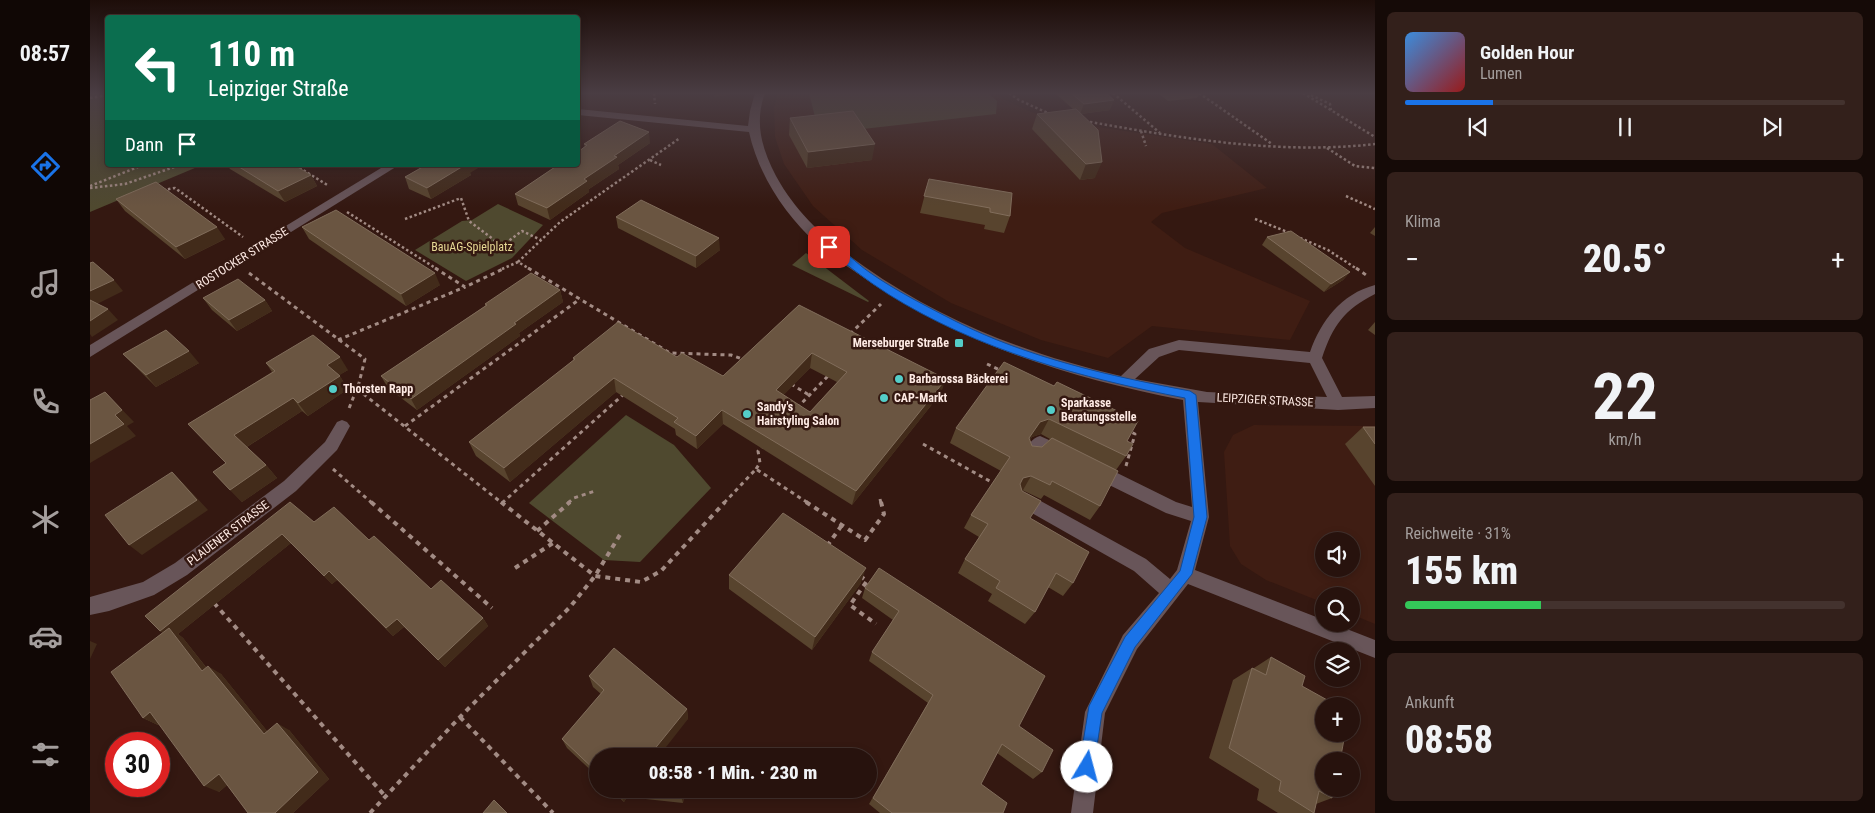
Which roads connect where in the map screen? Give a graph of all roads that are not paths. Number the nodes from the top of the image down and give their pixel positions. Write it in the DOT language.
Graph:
graph roads {
  1 [pos="754,131"];
  2 [pos="391,167"];
  3 [pos="1375,289"];
  4 [pos="90,352"];
  5 [pos="1315,358"];
  6 [pos="1124,382"];
  7 [pos="1190,395"];
  8 [pos="1375,402"];
  9 [pos="1338,404"];
  10 [pos="342,426"];
  11 [pos="1030,454"];
  12 [pos="1022,499"];
  13 [pos="1201,517"];
  14 [pos="1186,574"];
  15 [pos="1170,591"];
  16 [pos="90,606"];
  17 [pos="1375,649"];
  18 [pos="1082,813"];
  1 -- 6 [label="street, LEIPZIGER STRASSE"];
  2 -- 4 [label="street, ROSTOCKER STRASSE"];
  3 -- 5 [label="street"];
  5 -- 6 [label="street"];
  5 -- 9 [label="street"];
  6 -- 7 [label="street, LEIPZIGER STRASSE"];
  7 -- 9 [label="street, LEIPZIGER STRASSE"];
  7 -- 13 [label="street"];
  8 -- 9 [label="street, LEIPZIGER STRASSE"];
  10 -- 16 [label="street, PLAUENER STRASSE"];
  11 -- 13 [label="street"];
  12 -- 15 [label="street"];
  13 -- 14 [label="street"];
  14 -- 15 [label="street"];
  14 -- 17 [label="street"];
  15 -- 18 [label="street"];
}
